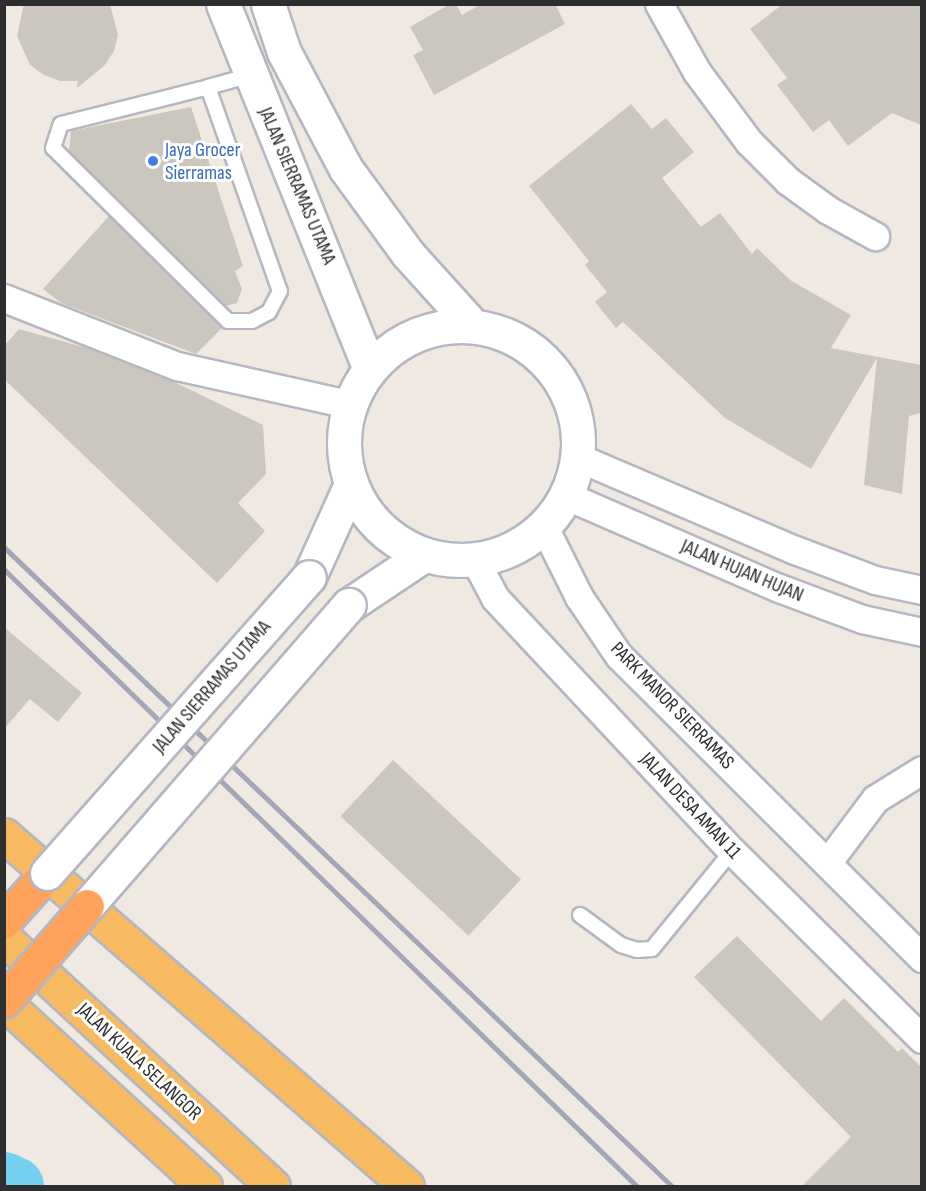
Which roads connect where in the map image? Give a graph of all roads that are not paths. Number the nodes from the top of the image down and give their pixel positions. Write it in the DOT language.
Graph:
graph roads {
  1 [pos="223,4"];
  2 [pos="268,4"];
  3 [pos="659,4"];
  4 [pos="251,75"];
  5 [pos="208,87"];
  6 [pos="875,236"];
  7 [pos="4,298"];
  8 [pos="473,326"];
  9 [pos="369,368"];
  10 [pos="349,404"];
  11 [pos="579,458"];
  12 [pos="351,484"];
  13 [pos="567,496"];
  14 [pos="544,527"];
  15 [pos="424,555"];
  16 [pos="475,560"];
  17 [pos="921,590"];
  18 [pos="921,632"];
  19 [pos="921,770"];
  20 [pos="4,835"];
  21 [pos="732,851"];
  22 [pos="827,864"];
  23 [pos="47,873"];
  24 [pos="87,906"];
  25 [pos="580,915"];
  26 [pos="4,921"];
  27 [pos="4,938"];
  28 [pos="921,958"];
  29 [pos="4,1002"];
  30 [pos="921,1039"];
  31 [pos="205,1186"];
  32 [pos="273,1186"];
  33 [pos="407,1186"];
  1 -- 4 [label="street, JALAN SIERRAMAS UTAMA"];
  2 -- 8 [label="street"];
  3 -- 6 [label="street"];
  4 -- 5 [label="lane"];
  4 -- 9 [label="street, JALAN SIERRAMAS UTAMA"];
  5 -- 5 [label="lane"];
  7 -- 10 [label="street"];
  8 -- 9 [label="street"];
  8 -- 11 [label="street"];
  9 -- 10 [label="street"];
  10 -- 12 [label="street"];
  11 -- 13 [label="street"];
  11 -- 17 [label="street, JALAN HUJAN HUJAN"];
  12 -- 15 [label="street"];
  12 -- 23 [label="street, JALAN SIERRAMAS UTAMA, bridge"];
  13 -- 14 [label="street"];
  13 -- 18 [label="street, JALAN HUJAN HUJAN"];
  14 -- 16 [label="street"];
  14 -- 22 [label="street, PARK MANOR SIERRAMAS"];
  15 -- 16 [label="street"];
  15 -- 24 [label="street, bridge"];
  16 -- 21 [label="street, JALAN DESA AMAN 11"];
  19 -- 22 [label="street"];
  20 -- 23 [label="highway"];
  21 -- 25 [label="lane"];
  21 -- 30 [label="street, JALAN DESA AMAN 11"];
  22 -- 28 [label="street, PARK MANOR SIERRAMAS"];
  23 -- 24 [label="highway"];
  23 -- 26 [label="highway"];
  24 -- 29 [label="highway, bridge"];
  24 -- 33 [label="highway"];
  27 -- 32 [label="highway, JALAN KUALA SELANGOR"];
  29 -- 31 [label="highway"];
}
